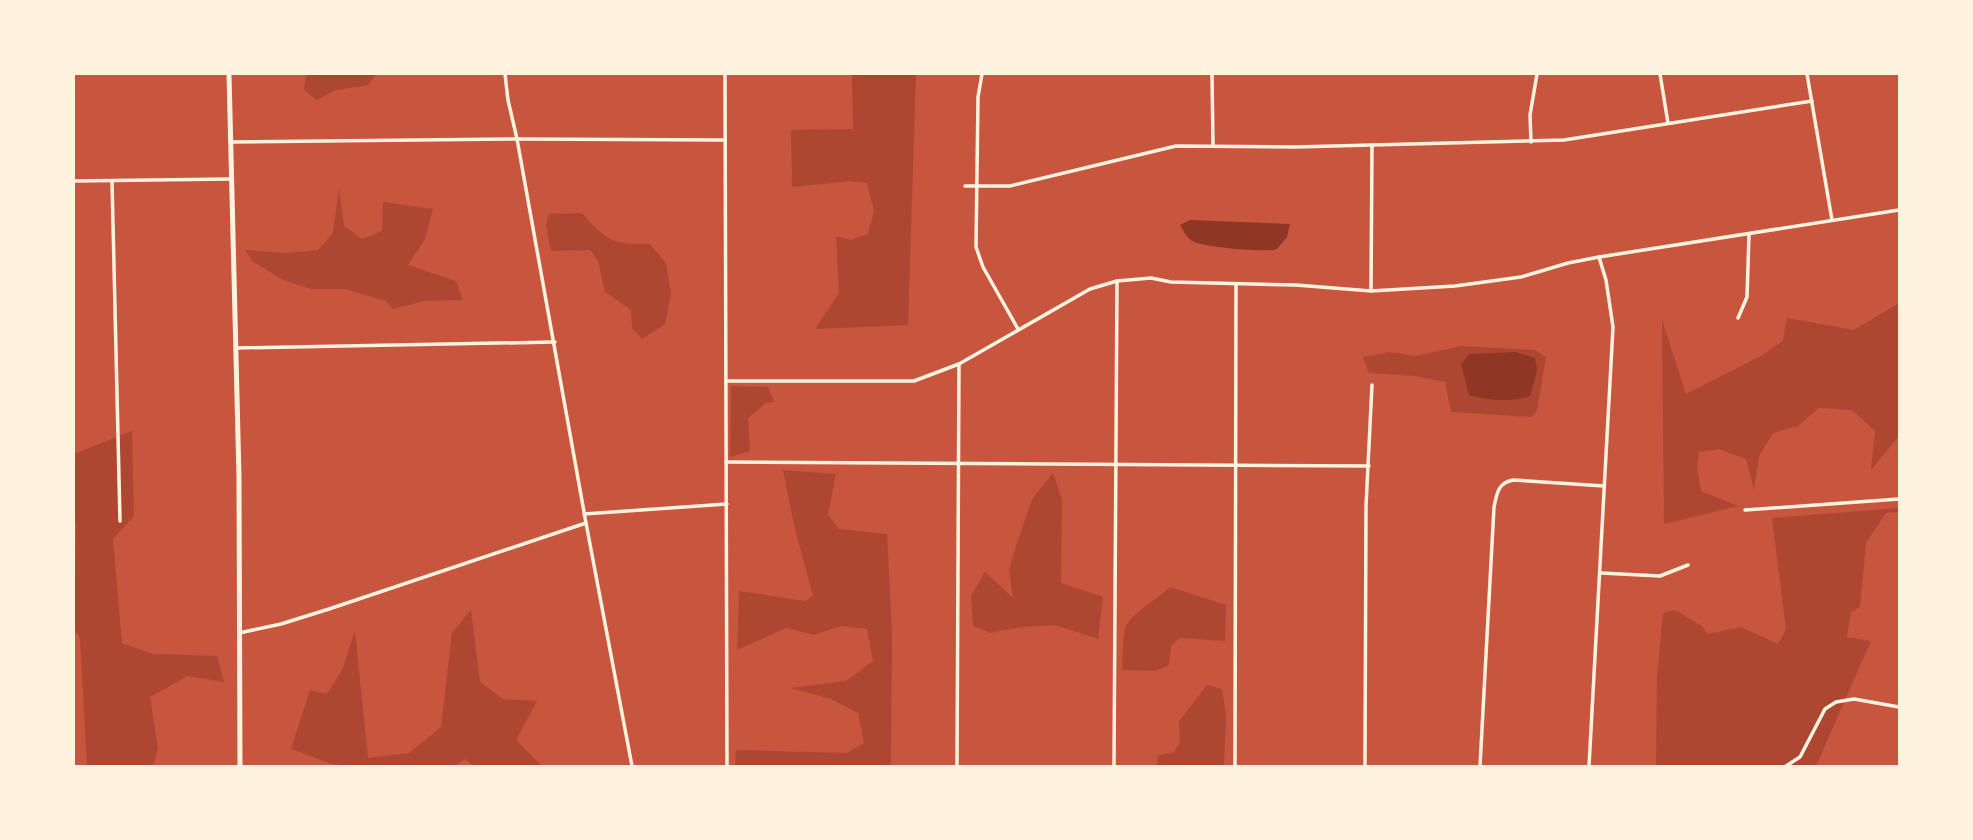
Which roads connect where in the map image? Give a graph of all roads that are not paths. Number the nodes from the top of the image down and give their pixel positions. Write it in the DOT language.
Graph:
graph roads {
  1 [pos="229,74"];
  2 [pos="505,74"];
  3 [pos="725,74"];
  4 [pos="982,74"];
  5 [pos="1212,74"];
  6 [pos="1536,74"];
  7 [pos="1660,74"];
  8 [pos="1808,74"];
  9 [pos="1812,101"];
  10 [pos="1668,123"];
  11 [pos="517,139"];
  12 [pos="725,140"];
  13 [pos="229,142"];
  14 [pos="1531,142"];
  15 [pos="1213,145"];
  16 [pos="1372,145"];
  17 [pos="230,179"];
  18 [pos="112,180"];
  19 [pos="74,181"];
  20 [pos="965,186"];
  21 [pos="976,186"];
  22 [pos="1899,210"];
  23 [pos="1832,220"];
  24 [pos="1749,235"];
  25 [pos="1600,257"];
  26 [pos="1117,281"];
  27 [pos="1237,285"];
  28 [pos="1371,291"];
  29 [pos="1738,318"];
  30 [pos="1018,329"];
  31 [pos="555,342"];
  32 [pos="236,348"];
  33 [pos="959,364"];
  34 [pos="727,381"];
  35 [pos="1372,385"];
  36 [pos="726,462"];
  37 [pos="960,463"];
  38 [pos="1115,463"];
  39 [pos="1236,464"];
  40 [pos="1369,466"];
  41 [pos="1604,486"];
  42 [pos="1899,499"];
  43 [pos="727,505"];
  44 [pos="1745,510"];
  45 [pos="584,514"];
  46 [pos="120,521"];
  47 [pos="586,523"];
  48 [pos="1688,565"];
  49 [pos="1601,573"];
  50 [pos="239,633"];
  51 [pos="1899,707"];
  52 [pos="240,766"];
  53 [pos="632,766"];
  54 [pos="727,766"];
  55 [pos="957,766"];
  56 [pos="1114,766"];
  57 [pos="1235,766"];
  58 [pos="1365,766"];
  59 [pos="1480,766"];
  60 [pos="1589,766"];
  61 [pos="1786,766"];
  1 -- 13 [label="street"];
  2 -- 11 [label="street"];
  3 -- 12 [label="street"];
  4 -- 21 [label="street"];
  5 -- 15 [label="street"];
  6 -- 14 [label="street"];
  7 -- 10 [label="street"];
  8 -- 9 [label="street"];
  9 -- 10 [label="street"];
  9 -- 23 [label="street"];
  10 -- 14 [label="street"];
  11 -- 12 [label="street"];
  11 -- 13 [label="street"];
  11 -- 31 [label="street"];
  12 -- 34 [label="street"];
  13 -- 17 [label="street"];
  14 -- 16 [label="street"];
  15 -- 16 [label="street"];
  15 -- 21 [label="street"];
  16 -- 28 [label="street"];
  17 -- 18 [label="street"];
  17 -- 32 [label="street"];
  18 -- 19 [label="street"];
  18 -- 46 [label="street"];
  20 -- 21 [label="street"];
  21 -- 30 [label="street"];
  22 -- 23 [label="street"];
  23 -- 24 [label="street"];
  24 -- 25 [label="street"];
  24 -- 29 [label="street"];
  25 -- 28 [label="street"];
  25 -- 41 [label="street"];
  26 -- 27 [label="street"];
  26 -- 30 [label="street"];
  26 -- 38 [label="street"];
  27 -- 28 [label="street"];
  27 -- 39 [label="street"];
  30 -- 33 [label="street"];
  31 -- 32 [label="street"];
  31 -- 45 [label="street"];
  32 -- 50 [label="street"];
  33 -- 34 [label="street"];
  33 -- 37 [label="street"];
  34 -- 36 [label="street"];
  35 -- 40 [label="street"];
  36 -- 37 [label="street"];
  36 -- 43 [label="street"];
  37 -- 38 [label="street"];
  37 -- 55 [label="street"];
  38 -- 39 [label="street"];
  38 -- 56 [label="street"];
  39 -- 40 [label="street"];
  39 -- 57 [label="street"];
  40 -- 58 [label="street"];
  41 -- 49 [label="street"];
  41 -- 59 [label="street"];
  42 -- 44 [label="street"];
  43 -- 45 [label="street"];
  43 -- 54 [label="street"];
  45 -- 47 [label="street"];
  47 -- 50 [label="street"];
  47 -- 53 [label="street"];
  48 -- 49 [label="street"];
  49 -- 60 [label="street"];
  50 -- 52 [label="street"];
  51 -- 61 [label="street"];
}
